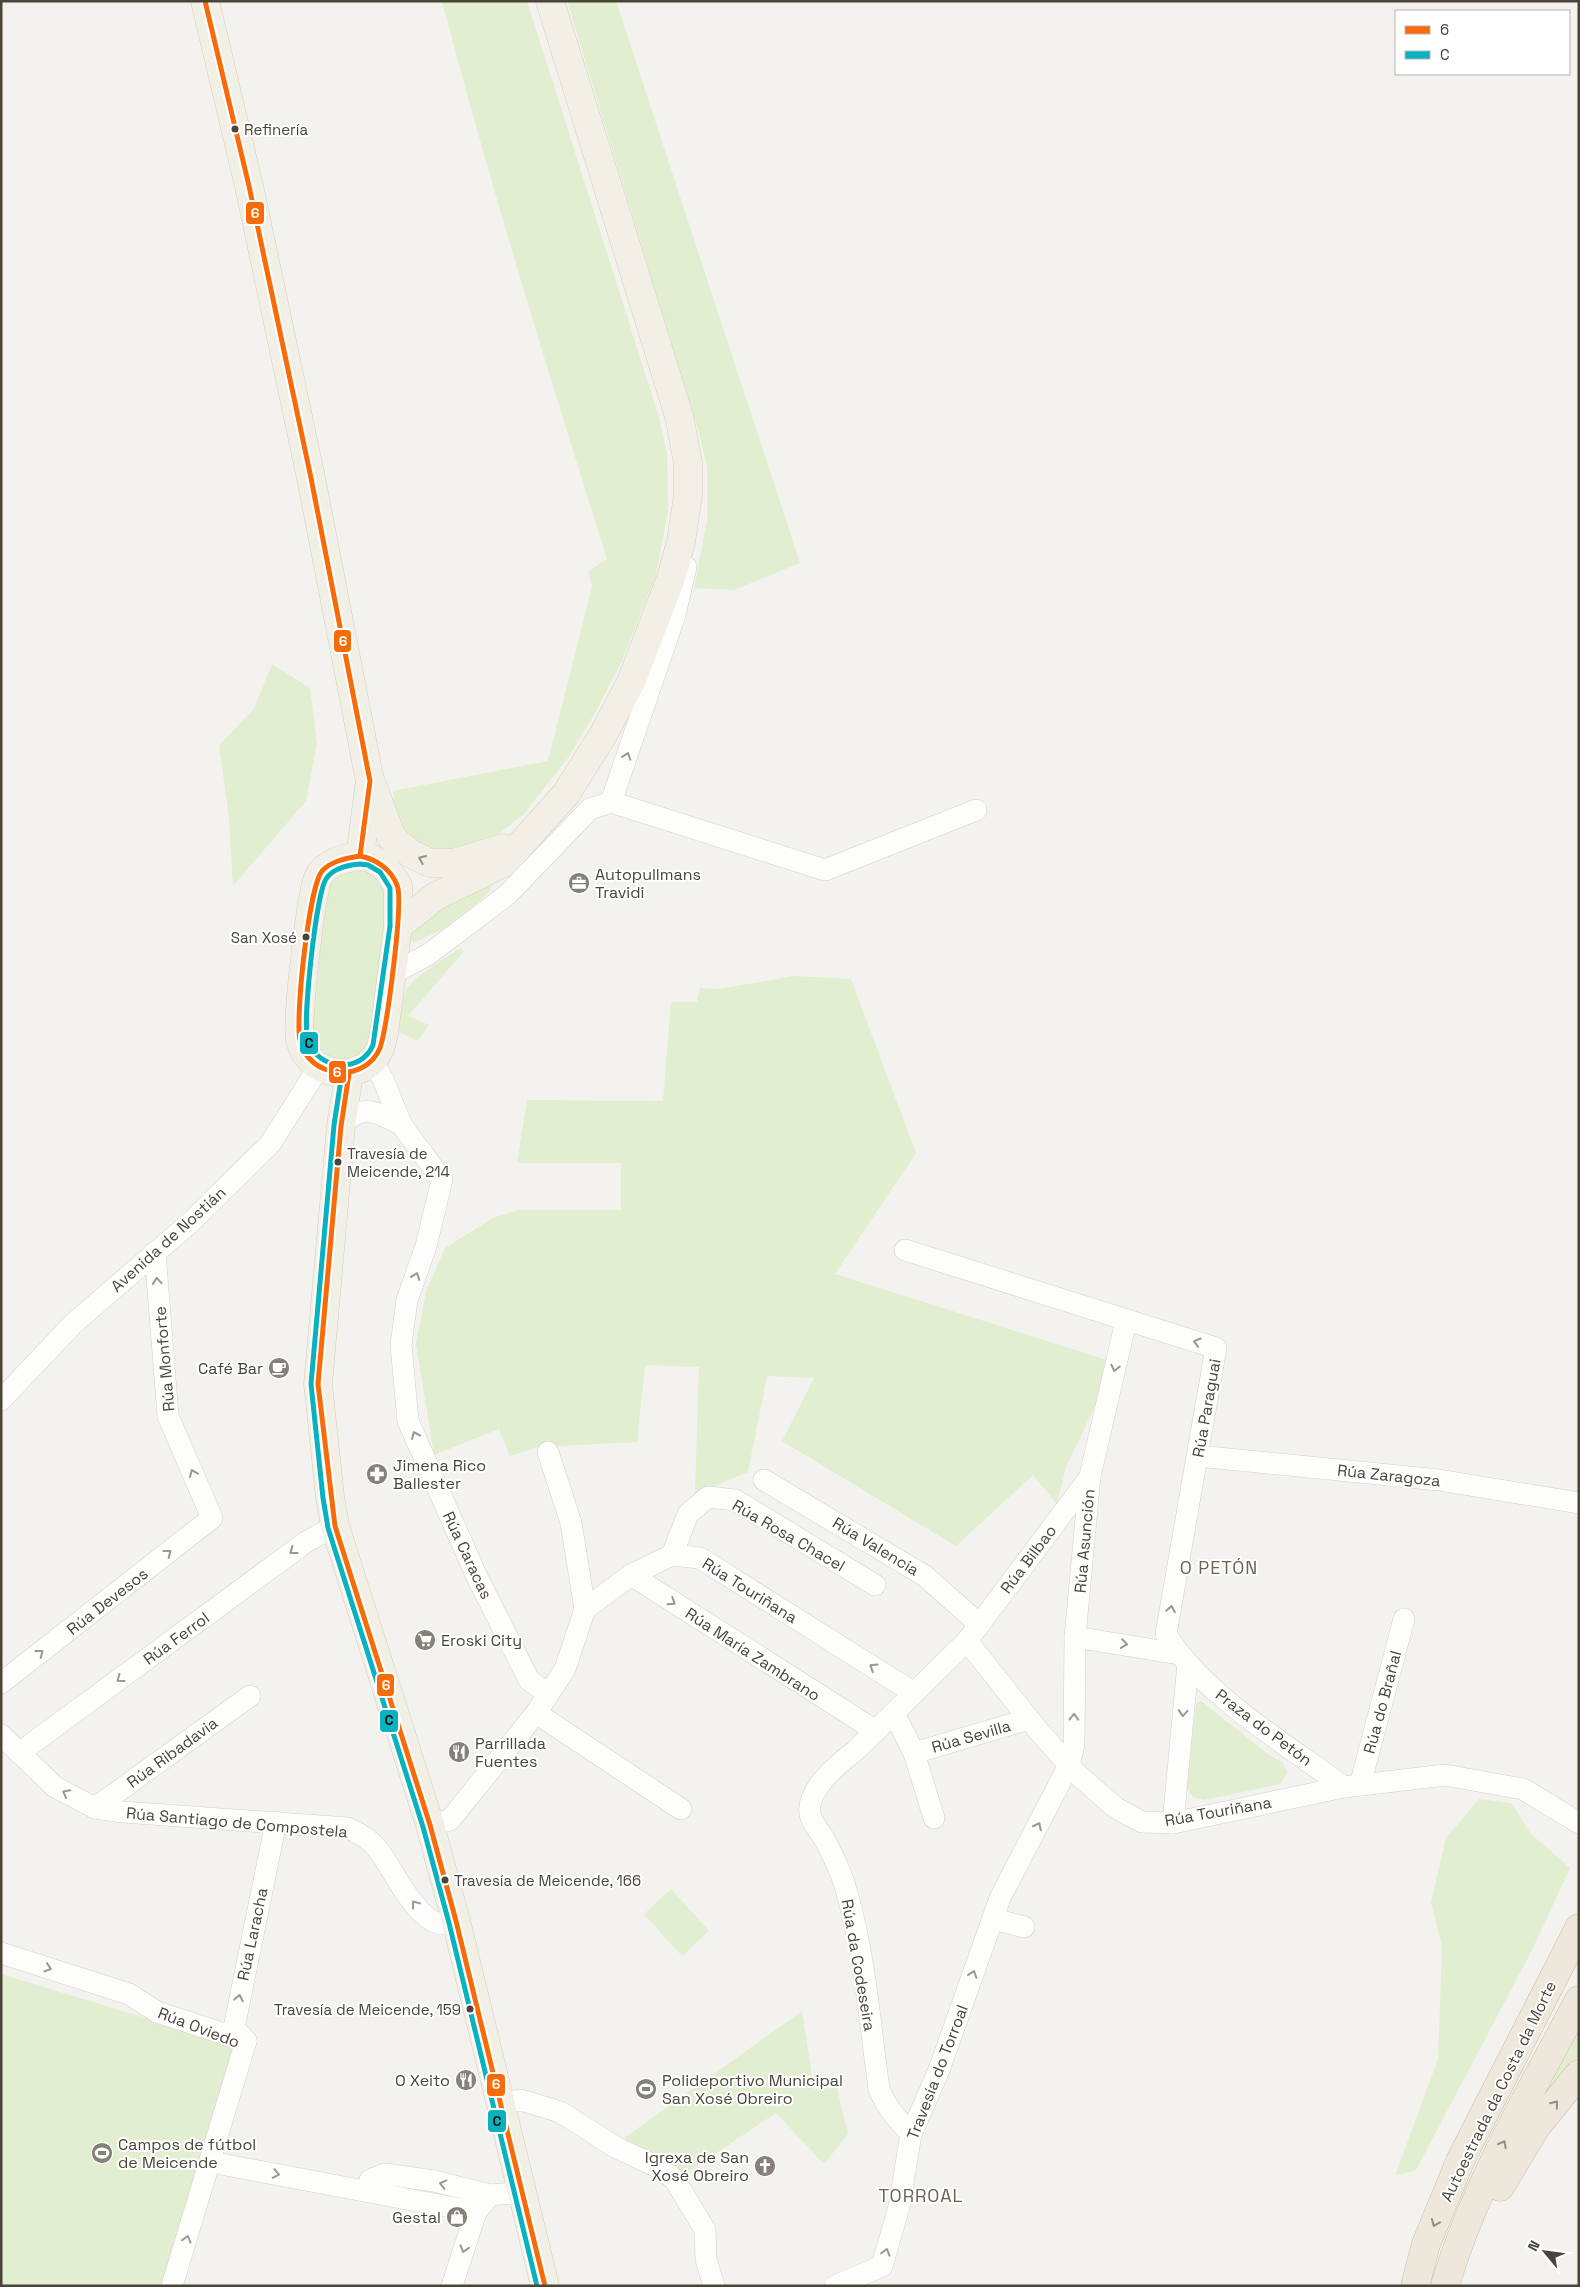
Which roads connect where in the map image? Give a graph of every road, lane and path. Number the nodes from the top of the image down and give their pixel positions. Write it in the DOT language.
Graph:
graph roads {
  1 [pos="205,1"];
  2 [pos="550,1"];
  3 [pos="688,495"];
  4 [pos="370,780"];
  5 [pos="611,802"];
  6 [pos="976,810"];
  7 [pos="540,826"];
  8 [pos="503,848"];
  9 [pos="360,856"];
  10 [pos="398,886"];
  11 [pos="398,926"];
  12 [pos="392,974"];
  13 [pos="319,1067"];
  14 [pos="361,1067"];
  15 [pos="401,1124"];
  16 [pos="341,1126"];
  17 [pos="905,1250"];
  18 [pos="155,1252"];
  19 [pos="1126,1321"];
  20 [pos="1,1400"];
  21 [pos="548,1452"];
  22 [pos="1198,1456"];
  23 [pos="1090,1476"];
  24 [pos="764,1480"];
  25 [pos="1579,1503"];
  26 [pos="212,1518"];
  27 [pos="335,1526"];
  28 [pos="672,1555"];
  29 [pos="632,1575"];
  30 [pos="875,1585"];
  31 [pos="585,1609"];
  32 [pos="1404,1619"];
  33 [pos="973,1633"];
  34 [pos="1075,1637"];
  35 [pos="1183,1659"];
  36 [pos="1,1683"];
  37 [pos="914,1693"];
  38 [pos="548,1694"];
  39 [pos="250,1696"];
  40 [pos="536,1713"];
  41 [pos="894,1713"];
  42 [pos="1029,1719"];
  43 [pos="876,1731"];
  44 [pos="1,1735"];
  45 [pos="19,1752"];
  46 [pos="914,1752"];
  47 [pos="1069,1765"];
  48 [pos="1352,1786"];
  49 [pos="95,1808"];
  50 [pos="681,1809"];
  51 [pos="934,1818"];
  52 [pos="276,1822"];
  53 [pos="1173,1823"];
  54 [pos="1579,1823"];
  55 [pos="430,1825"];
  56 [pos="993,1919"];
  57 [pos="456,1921"];
  58 [pos="1024,1927"];
  59 [pos="1579,1928"];
  60 [pos="1,1953"];
  61 [pos="1579,2000"];
  62 [pos="246,2042"];
  63 [pos="1579,2074"];
  64 [pos="501,2103"];
  65 [pos="911,2134"];
  66 [pos="210,2162"];
  67 [pos="367,2191"];
  68 [pos="523,2192"];
  69 [pos="490,2195"];
  70 [pos="476,2212"];
  71 [pos="172,2286"];
  72 [pos="452,2286"];
  73 [pos="545,2286"];
  74 [pos="714,2286"];
  75 [pos="835,2286"];
  76 [pos="1415,2286"];
  77 [pos="1445,2286"];
  78 [pos="1461,2286"];
  1 -- 4 [label="main road"];
  2 -- 3 [label="main road"];
  5 -- 3 [label="street, one-way"];
  3 -- 7 [label="main road"];
  8 -- 4 [label="main road, one-way"];
  4 -- 9 [label="main road"];
  5 -- 6 [label="street"];
  5 -- 12 [label="street"];
  7 -- 8 [label="main road"];
  7 -- 11 [label="main road"];
  8 -- 10 [label="main road"];
  9 -- 10 [label="main road"];
  9 -- 13 [label="main road"];
  10 -- 11 [label="main road"];
  11 -- 12 [label="main road"];
  12 -- 14 [label="main road"];
  13 -- 14 [label="main road"];
  13 -- 18 [label="street, Avenida de Nostián"];
  14 -- 15 [label="street, Rúa Caracas"];
  14 -- 16 [label="main road"];
  15 -- 16 [label="street, Rúa Caracas"];
  38 -- 15 [label="street, Rúa Caracas, one-way"];
  16 -- 27 [label="main road"];
  17 -- 19 [label="street, Rúa Paraguai"];
  18 -- 20 [label="street, Avenida de Nostián"];
  26 -- 18 [label="street, Rúa Monforte, one-way"];
  22 -- 19 [label="street, Rúa Paraguai, one-way"];
  19 -- 23 [label="street, Rúa Asunción, one-way"];
  21 -- 31 [label="street"];
  22 -- 25 [label="street, Rúa Zaragoza"];
  35 -- 22 [label="street, Rúa Paraguai, one-way"];
  23 -- 33 [label="street, Rúa Bilbao"];
  23 -- 34 [label="street, Rúa Asunción"];
  24 -- 33 [label="street, Rúa Valencia"];
  36 -- 26 [label="street, Rúa Devesos, one-way"];
  27 -- 45 [label="street, Rúa Ferrol, one-way"];
  27 -- 55 [label="main road"];
  28 -- 29 [label="street"];
  28 -- 30 [label="street, Rúa Rosa Chacel"];
  37 -- 28 [label="street, Rúa Touriñana, one-way"];
  29 -- 31 [label="street"];
  29 -- 43 [label="street, Rúa María Zambrano, one-way"];
  31 -- 38 [label="street"];
  32 -- 48 [label="street, Rúa do Brañal"];
  33 -- 37 [label="street"];
  33 -- 42 [label="street, Rúa Touriñana"];
  34 -- 35 [label="street, one-way"];
  47 -- 34 [label="street, Rúa Asunción, one-way"];
  35 -- 48 [label="street, Praza do Petón"];
  35 -- 53 [label="street, one-way"];
  37 -- 41 [label="street"];
  38 -- 40 [label="street"];
  39 -- 49 [label="street, Rúa Ribadavia"];
  40 -- 50 [label="street"];
  40 -- 55 [label="street"];
  41 -- 43 [label="street"];
  41 -- 46 [label="street"];
  42 -- 46 [label="street, Rúa Sevilla"];
  42 -- 47 [label="street, Rúa Touriñana"];
  43 -- 65 [label="street, Rúa da Codeseira"];
  44 -- 45 [label="street, Rúa Santiago de Compostela"];
  49 -- 45 [label="street, Rúa Santiago de Compostela, one-way"];
  46 -- 51 [label="street"];
  47 -- 53 [label="street, Rúa Touriñana"];
  56 -- 47 [label="street, Travesía do Torroal, one-way"];
  48 -- 53 [label="street, Rúa Touriñana"];
  48 -- 54 [label="street, Rúa Touriñana"];
  49 -- 52 [label="street, Rúa Santiago de Compostela"];
  57 -- 52 [label="street, Rúa Santiago de Compostela, one-way"];
  62 -- 52 [label="street, Rúa Laracha, one-way"];
  55 -- 57 [label="main road"];
  56 -- 58 [label="street"];
  65 -- 56 [label="street, Travesía do Torroal, one-way"];
  57 -- 64 [label="main road"];
  59 -- 76 [label="highway, Autoestrada da Costa da Morte, one-way"];
  60 -- 62 [label="street, Rúa Oviedo, one-way"];
  77 -- 61 [label="highway, Autoestrada da Costa da Morte, one-way"];
  62 -- 66 [label="street, Rúa Oviedo"];
  78 -- 63 [label="highway, one-way"];
  64 -- 68 [label="main road"];
  64 -- 74 [label="street"];
  75 -- 65 [label="street, Travesía do Torroal, one-way"];
  66 -- 67 [label="street, one-way"];
  71 -- 66 [label="street, Rúa Oviedo, one-way"];
  69 -- 67 [label="street, one-way"];
  67 -- 70 [label="street"];
  68 -- 69 [label="street"];
  68 -- 73 [label="main road"];
  69 -- 70 [label="street"];
  70 -- 72 [label="street, one-way"];
}
